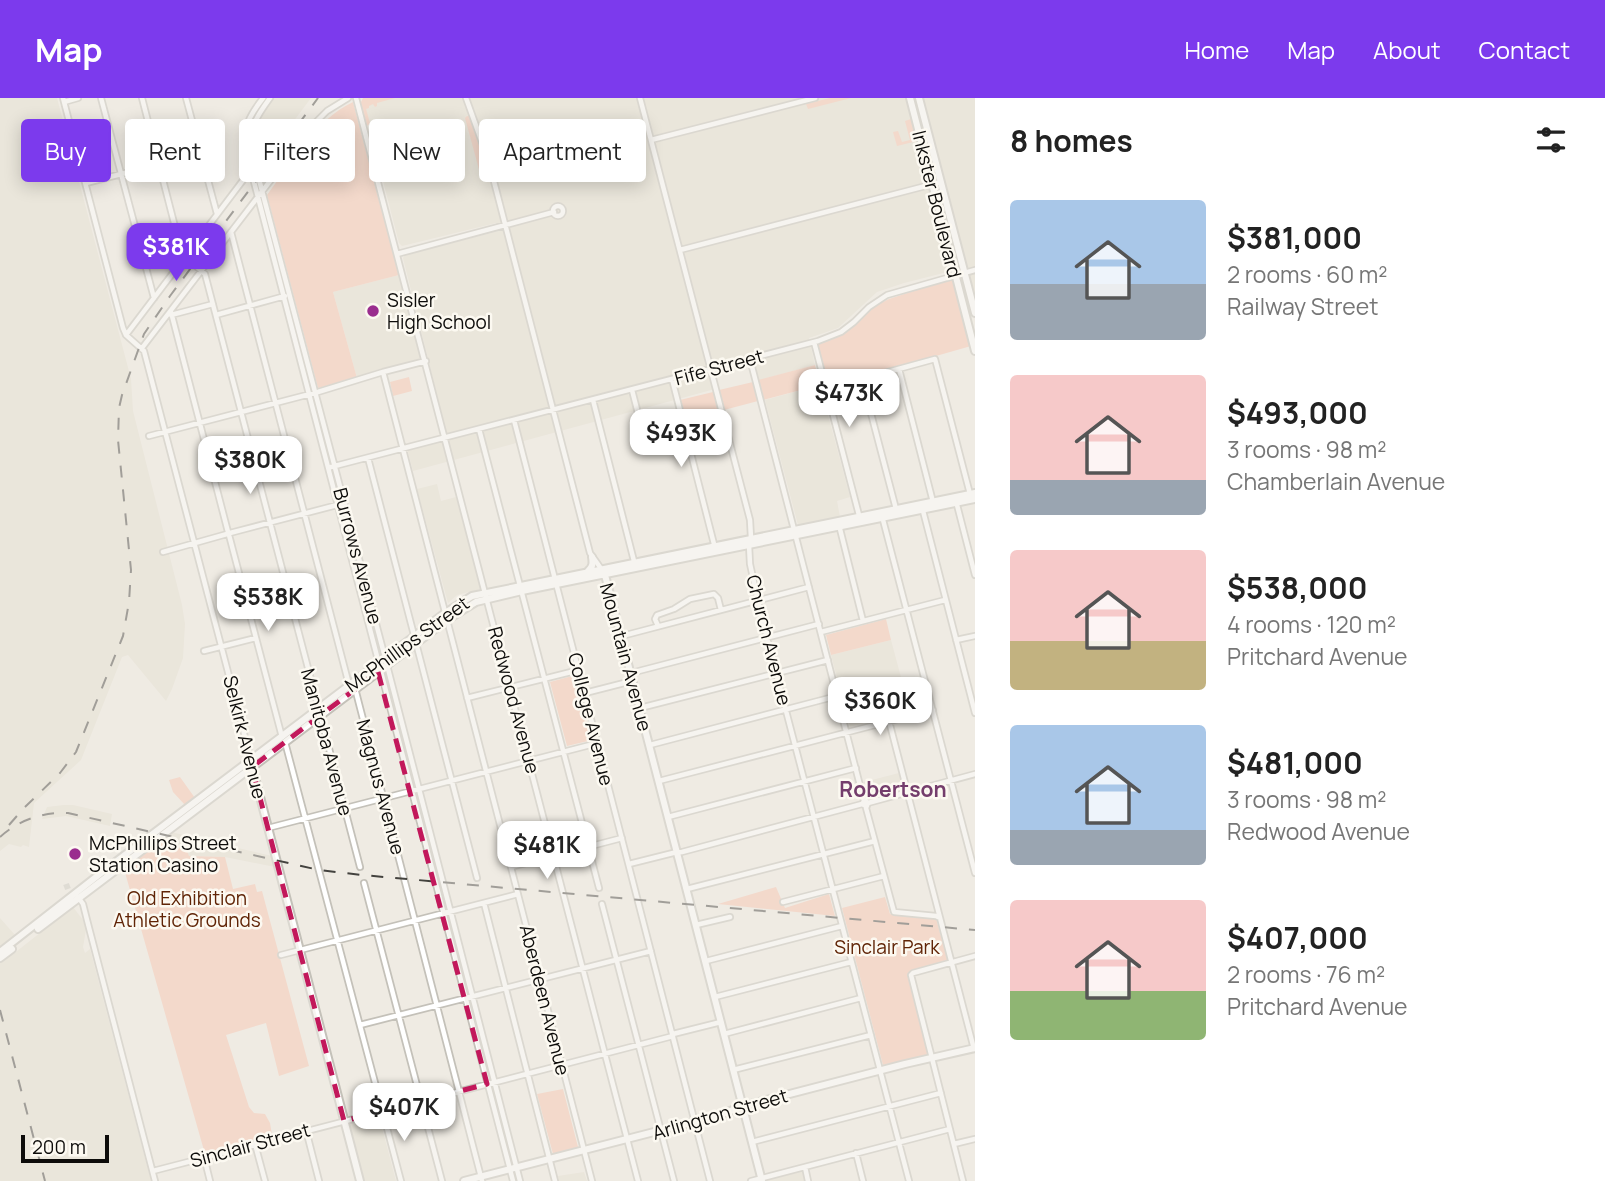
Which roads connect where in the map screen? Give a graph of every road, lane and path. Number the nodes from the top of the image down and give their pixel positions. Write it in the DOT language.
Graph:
graph roads {
  1 [pos="78,98"];
  2 [pos="101,98"];
  3 [pos="142,98"];
  4 [pos="186,98"];
  5 [pos="254,98"];
  6 [pos="270,98"];
  7 [pos="348,98"];
  8 [pos="356,98"];
  9 [pos="466,98"];
  10 [pos="640,98"];
  11 [pos="816,98"];
  12 [pos="910,98"];
  13 [pos="919,98"];
  14 [pos="64,100"];
  15 [pos="262,102"];
  16 [pos="147,119"];
  17 [pos="191,119"];
  18 [pos="250,119"];
  19 [pos="651,140"];
  20 [pos="125,173"];
  21 [pos="121,174"];
  22 [pos="164,182"];
  23 [pos="208,182"];
  24 [pos="244,182"];
  25 [pos="256,182"];
  26 [pos="259,182"];
  27 [pos="941,182"];
  28 [pos="86,183"];
  29 [pos="932,184"];
  30 [pos="262,192"];
  31 [pos="258,197"];
  32 [pos="554,212"];
  33 [pos="217,215"];
  34 [pos="505,226"];
  35 [pos="231,232"];
  36 [pos="680,250"];
  37 [pos="397,254"];
  38 [pos="186,256"];
  39 [pos="975,270"];
  40 [pos="202,271"];
  41 [pos="965,273"];
  42 [pos="955,275"];
  43 [pos="287,296"];
  44 [pos="154,298"];
  45 [pos="213,304"];
  46 [pos="250,305"];
  47 [pos="171,313"];
  48 [pos="975,313"];
  49 [pos="216,314"];
  50 [pos="126,335"];
  51 [pos="814,342"];
  52 [pos="142,348"];
  53 [pos="975,351"];
  54 [pos="750,359"];
  55 [pos="426,361"];
  56 [pos="711,369"];
  57 [pos="899,369"];
  58 [pos="383,372"];
  59 [pos="671,379"];
  60 [pos="632,390"];
  61 [pos="312,394"];
  62 [pos="593,400"];
  63 [pos="276,404"];
  64 [pos="553,410"];
  65 [pos="241,413"];
  66 [pos="514,420"];
  67 [pos="200,423"];
  68 [pos="479,429"];
  69 [pos="166,432"];
  70 [pos="643,432"];
  71 [pos="149,436"];
  72 [pos="445,438"];
  73 [pos="403,449"];
  74 [pos="368,458"];
  75 [pos="331,467"];
  76 [pos="973,495"];
  77 [pos="956,500"];
  78 [pos="933,502"];
  79 [pos="341,504"];
  80 [pos="922,507"];
  81 [pos="896,509"];
  82 [pos="304,514"];
  83 [pos="882,515"];
  84 [pos="861,519"];
  85 [pos="270,523"];
  86 [pos="838,524"];
  87 [pos="795,533"];
  88 [pos="228,534"];
  89 [pos="975,541"];
  90 [pos="750,542"];
  91 [pos="967,542"];
  92 [pos="195,544"];
  93 [pos="715,549"];
  94 [pos="163,552"];
  95 [pos="592,557"];
  96 [pos="636,565"];
  97 [pos="603,572"];
  98 [pos="586,573"];
  99 [pos="975,575"];
  100 [pos="556,582"];
  101 [pos="809,587"];
  102 [pos="521,589"];
  103 [pos="486,596"];
  104 [pos="946,600"];
  105 [pos="758,601"];
  106 [pos="721,610"];
  107 [pos="907,610"];
  108 [pos="446,616"];
  109 [pos="863,621"];
  110 [pos="819,624"];
  111 [pos="658,626"];
  112 [pos="821,632"];
  113 [pos="622,636"];
  114 [pos="975,636"];
  115 [pos="767,637"];
  116 [pos="256,638"];
  117 [pos="415,639"];
  118 [pos="956,640"];
  119 [pos="221,647"];
  120 [pos="204,652"];
  121 [pos="828,660"];
  122 [pos="383,664"];
  123 [pos="579,670"];
  124 [pos="631,673"];
  125 [pos="777,673"];
  126 [pos="545,678"];
  127 [pos="633,681"];
  128 [pos="352,687"];
  129 [pos="510,687"];
  130 [pos="585,693"];
  131 [pos="838,696"];
  132 [pos="467,698"];
  133 [pos="640,708"];
  134 [pos="786,709"];
  135 [pos="933,710"];
  136 [pos="320,712"];
  137 [pos="975,713"];
  138 [pos="889,721"];
  139 [pos="847,732"];
  140 [pos="284,739"];
  141 [pos="598,743"];
  142 [pos="650,745"];
  143 [pos="796,745"];
  144 [pos="564,752"];
  145 [pos="529,761"];
  146 [pos="251,763"];
  147 [pos="856,768"];
  148 [pos="486,772"];
  149 [pos="975,774"];
  150 [pos="238,777"];
  151 [pos="452,781"];
  152 [pos="659,781"];
  153 [pos="804,781"];
  154 [pos="951,781"];
  155 [pos="256,782"];
  156 [pos="218,789"];
  157 [pos="416,790"];
  158 [pos="908,791"];
  159 [pos="384,798"];
  160 [pos="865,803"];
  161 [pos="345,808"];
  162 [pos="668,817"];
  163 [pos="306,818"];
  164 [pos="814,818"];
  165 [pos="268,828"];
  166 [pos="622,838"];
  167 [pos="875,841"];
  168 [pos="588,847"];
  169 [pos="677,853"];
  170 [pos="824,854"];
  171 [pos="554,856"];
  172 [pos="629,864"];
  173 [pos="360,867"];
  174 [pos="511,867"];
  175 [pos="975,873"];
  176 [pos="884,876"];
  177 [pos="477,878"];
  178 [pos="364,883"];
  179 [pos="599,888"];
  180 [pos="68,889"];
  181 [pos="687,889"];
  182 [pos="833,890"];
  183 [pos="518,894"];
  184 [pos="77,896"];
  185 [pos="66,901"];
  186 [pos="783,902"];
  187 [pos="484,903"];
  188 [pos="603,904"];
  189 [pos="447,912"];
  190 [pos="730,917"];
  191 [pos="940,918"];
  192 [pos="415,920"];
  193 [pos="696,925"];
  194 [pos="842,926"];
  195 [pos="376,930"];
  196 [pos="338,940"];
  197 [pos="300,950"];
  198 [pos="651,951"];
  199 [pos="0,953"];
  200 [pos="281,955"];
  201 [pos="975,956"];
  202 [pos="0,958"];
  203 [pos="617,960"];
  204 [pos="706,961"];
  205 [pos="851,962"];
  206 [pos="952,962"];
  207 [pos="583,968"];
  208 [pos="540,979"];
  209 [pos="506,988"];
  210 [pos="472,997"];
  211 [pos="715,997"];
  212 [pos="466,998"];
  213 [pos="861,998"];
  214 [pos="437,1006"];
  215 [pos="398,1016"];
  216 [pos="721,1022"];
  217 [pos="360,1026"];
  218 [pos="724,1034"];
  219 [pos="673,1035"];
  220 [pos="871,1035"];
  221 [pos="639,1045"];
  222 [pos="975,1049"];
  223 [pos="605,1054"];
  224 [pos="932,1058"];
  225 [pos="562,1065"];
  226 [pos="733,1070"];
  227 [pos="880,1070"];
  228 [pos="527,1074"];
  229 [pos="494,1082"];
  230 [pos="487,1084"];
  231 [pos="459,1091"];
  232 [pos="941,1093"];
  233 [pos="421,1101"];
  234 [pos="743,1106"];
  235 [pos="889,1107"];
  236 [pos="382,1111"];
  237 [pos="344,1121"];
  238 [pos="695,1122"];
  239 [pos="950,1129"];
  240 [pos="306,1130"];
  241 [pos="661,1130"];
  242 [pos="627,1139"];
  243 [pos="975,1139"];
  244 [pos="752,1142"];
  245 [pos="899,1143"];
  246 [pos="255,1144"];
  247 [pos="954,1144"];
  248 [pos="584,1150"];
  249 [pos="856,1153"];
  250 [pos="204,1157"];
  251 [pos="549,1159"];
  252 [pos="804,1167"];
  253 [pos="513,1169"];
  254 [pos="153,1171"];
  255 [pos="482,1179"];
  256 [pos="762,1180"];
  257 [pos="155,1181"];
  258 [pos="210,1181"];
  259 [pos="265,1181"];
  260 [pos="319,1181"];
  261 [pos="360,1181"];
  262 [pos="401,1181"];
  263 [pos="442,1181"];
  264 [pos="464,1181"];
  265 [pos="513,1181"];
  266 [pos="520,1181"];
  267 [pos="555,1181"];
  268 [pos="592,1181"];
  269 [pos="638,1181"];
  270 [pos="674,1181"];
  271 [pos="710,1181"];
  272 [pos="751,1181"];
  273 [pos="808,1181"];
  274 [pos="863,1181"];
  275 [pos="909,1181"];
  276 [pos="963,1181"];
  1 -- 14 [label="street"];
  2 -- 21 [label="street"];
  3 -- 16 [label="street, Manitoba Avenue"];
  4 -- 17 [label="street"];
  5 -- 15 [label="street"];
  6 -- 15 [label="street, Burrows Avenue"];
  7 -- 30 [label="street"];
  8 -- 37 [label="street, Redwood Avenue"];
  9 -- 34 [label="street, Mountain Avenue"];
  10 -- 19 [label="street, Church Avenue"];
  11 -- 19 [label="street"];
  12 -- 29 [label="main road, Inkster Boulevard"];
  13 -- 27 [label="main road, Inkster Boulevard"];
  14 -- 28 [label="street"];
  15 -- 18 [label="street, Burrows Avenue"];
  19 -- 36 [label="street, Church Avenue"];
  20 -- 21 [label="street"];
  21 -- 28 [label="street"];
  21 -- 44 [label="street"];
  22 -- 38 [label="street, Manitoba Avenue"];
  23 -- 33 [label="street"];
  24 -- 33 [label="street"];
  25 -- 31 [label="street, Burrows Avenue"];
  26 -- 30 [label="street, Burrows Avenue"];
  27 -- 29 [label="street"];
  27 -- 41 [label="main road, Inkster Boulevard"];
  28 -- 50 [label="street"];
  29 -- 36 [label="street"];
  29 -- 42 [label="main road, Inkster Boulevard"];
  30 -- 31 [label="street"];
  30 -- 43 [label="street, Burrows Avenue"];
  31 -- 35 [label="street"];
  31 -- 43 [label="street, Burrows Avenue"];
  32 -- 34 [label="street"];
  33 -- 38 [label="street"];
  34 -- 37 [label="street"];
  34 -- 64 [label="street, Mountain Avenue"];
  35 -- 40 [label="street"];
  35 -- 46 [label="street, Magnus Avenue"];
  36 -- 56 [label="street, Church Avenue"];
  37 -- 55 [label="street, Redwood Avenue"];
  38 -- 40 [label="street, Manitoba Avenue"];
  38 -- 44 [label="street"];
  39 -- 41 [label="street, Fife Street"];
  40 -- 45 [label="street, Manitoba Avenue"];
  40 -- 47 [label="street"];
  41 -- 42 [label="street, Fife Street"];
  41 -- 48 [label="main road, Inkster Boulevard"];
  42 -- 51 [label="street, Fife Street"];
  42 -- 53 [label="main road, Inkster Boulevard"];
  43 -- 46 [label="street"];
  43 -- 61 [label="street, Burrows Avenue"];
  44 -- 50 [label="street"];
  45 -- 47 [label="street"];
  45 -- 49 [label="street, Manitoba Avenue"];
  46 -- 49 [label="street"];
  46 -- 63 [label="street, Magnus Avenue"];
  47 -- 52 [label="street"];
  47 -- 67 [label="street"];
  49 -- 65 [label="street, Manitoba Avenue"];
  50 -- 52 [label="street"];
  51 -- 54 [label="street, Fife Street"];
  51 -- 84 [label="street"];
  52 -- 69 [label="street, Selkirk Avenue"];
  54 -- 56 [label="street, Fife Street"];
  54 -- 87 [label="street"];
  55 -- 58 [label="street"];
  55 -- 72 [label="street, Redwood Avenue"];
  56 -- 59 [label="street, Fife Street"];
  56 -- 90 [label="street, Church Avenue"];
  57 -- 76 [label="street"];
  57 -- 78 [label="street"];
  57 -- 81 [label="street"];
  58 -- 61 [label="street"];
  58 -- 73 [label="street, Aberdeen Avenue"];
  59 -- 60 [label="street, Fife Street"];
  59 -- 93 [label="street"];
  60 -- 62 [label="street, Fife Street"];
  60 -- 70 [label="street"];
  61 -- 63 [label="street"];
  61 -- 75 [label="street, Burrows Avenue"];
  62 -- 64 [label="street, Fife Street"];
  62 -- 96 [label="street"];
  63 -- 65 [label="street"];
  63 -- 82 [label="street, Magnus Avenue"];
  64 -- 66 [label="street, Fife Street"];
  64 -- 95 [label="street, Mountain Avenue"];
  65 -- 67 [label="street"];
  65 -- 85 [label="street, Manitoba Avenue"];
  66 -- 68 [label="street, Fife Street"];
  66 -- 100 [label="street, College Avenue"];
  67 -- 69 [label="street"];
  67 -- 88 [label="street"];
  68 -- 72 [label="street, Fife Street"];
  68 -- 102 [label="street"];
  69 -- 71 [label="street"];
  69 -- 92 [label="street, Selkirk Avenue"];
  72 -- 73 [label="street, Fife Street"];
  72 -- 103 [label="street, Redwood Avenue"];
  73 -- 74 [label="street, Fife Street"];
  73 -- 108 [label="street, Aberdeen Avenue"];
  74 -- 75 [label="street, Fife Street"];
  74 -- 117 [label="street"];
  75 -- 79 [label="street, Burrows Avenue"];
  76 -- 77 [label="main road, McPhillips Street"];
  77 -- 78 [label="main road, McPhillips Street"];
  77 -- 80 [label="main road, McPhillips Street"];
  77 -- 91 [label="street"];
  78 -- 80 [label="main road, McPhillips Street"];
  79 -- 82 [label="street"];
  79 -- 122 [label="street, Burrows Avenue"];
  80 -- 81 [label="main road, McPhillips Street"];
  80 -- 83 [label="main road, McPhillips Street"];
  80 -- 104 [label="street"];
  81 -- 83 [label="main road, McPhillips Street"];
  82 -- 85 [label="street"];
  82 -- 128 [label="street, Magnus Avenue"];
  83 -- 84 [label="main road, McPhillips Street"];
  83 -- 107 [label="street"];
  84 -- 86 [label="main road, McPhillips Street"];
  85 -- 88 [label="street"];
  85 -- 136 [label="street, Manitoba Avenue"];
  86 -- 87 [label="main road, McPhillips Street"];
  86 -- 109 [label="street"];
  87 -- 90 [label="main road, McPhillips Street"];
  87 -- 101 [label="street"];
  88 -- 92 [label="street"];
  88 -- 116 [label="street"];
  89 -- 91 [label="street"];
  90 -- 93 [label="main road, McPhillips Street"];
  90 -- 105 [label="street, Church Avenue"];
  91 -- 99 [label="street"];
  92 -- 94 [label="street"];
  92 -- 119 [label="street, Selkirk Avenue"];
  93 -- 96 [label="main road, McPhillips Street"];
  95 -- 97 [label="street, Mountain Avenue"];
  95 -- 98 [label="main road"];
  96 -- 97 [label="main road, McPhillips Street"];
  97 -- 98 [label="main road, McPhillips Street"];
  97 -- 100 [label="main road, McPhillips Street"];
  97 -- 113 [label="main road, Mountain Avenue"];
  98 -- 100 [label="main road, McPhillips Street"];
  100 -- 102 [label="main road, McPhillips Street"];
  100 -- 123 [label="street, College Avenue"];
  101 -- 105 [label="street"];
  101 -- 110 [label="street"];
  102 -- 103 [label="main road, McPhillips Street"];
  102 -- 126 [label="street"];
  103 -- 108 [label="main road, McPhillips Street"];
  103 -- 129 [label="street, Redwood Avenue"];
  104 -- 107 [label="street"];
  104 -- 118 [label="street"];
  105 -- 106 [label="street"];
  105 -- 115 [label="street, Church Avenue"];
  106 -- 111 [label="street"];
  106 -- 111 [label="street"];
  107 -- 109 [label="street"];
  107 -- 135 [label="street"];
  108 -- 117 [label="main road, McPhillips Street"];
  108 -- 132 [label="street, Aberdeen Avenue"];
  109 -- 112 [label="street"];
  110 -- 112 [label="street"];
  110 -- 115 [label="street"];
  111 -- 113 [label="street"];
  112 -- 121 [label="street"];
  113 -- 124 [label="main road, Mountain Avenue"];
  114 -- 118 [label="street"];
  115 -- 124 [label="street"];
  115 -- 125 [label="street, Church Avenue"];
  116 -- 119 [label="street"];
  116 -- 140 [label="street"];
  117 -- 122 [label="main road, McPhillips Street"];
  117 -- 151 [label="street"];
  118 -- 137 [label="street"];
  119 -- 120 [label="street"];
  119 -- 146 [label="street, Selkirk Avenue"];
  121 -- 125 [label="street"];
  121 -- 131 [label="street"];
  122 -- 128 [label="main road, McPhillips Street"];
  122 -- 157 [label="street, Burrows Avenue"];
  123 -- 126 [label="street"];
  123 -- 130 [label="street, College Avenue"];
  124 -- 127 [label="main road, Mountain Avenue"];
  125 -- 133 [label="street"];
  125 -- 134 [label="street, Church Avenue"];
  126 -- 129 [label="street"];
  126 -- 144 [label="street"];
  127 -- 130 [label="street"];
  127 -- 133 [label="main road, Mountain Avenue"];
  128 -- 136 [label="main road, McPhillips Street"];
  128 -- 159 [label="street, Magnus Avenue"];
  129 -- 132 [label="street"];
  129 -- 145 [label="street, Redwood Avenue"];
  130 -- 141 [label="street, College Avenue"];
  131 -- 134 [label="street"];
  131 -- 139 [label="street"];
  132 -- 148 [label="street, Aberdeen Avenue"];
  133 -- 142 [label="main road, Mountain Avenue"];
  134 -- 142 [label="street"];
  134 -- 143 [label="street, Church Avenue"];
  135 -- 138 [label="street"];
  135 -- 154 [label="street"];
  136 -- 140 [label="main road, McPhillips Street"];
  136 -- 161 [label="street, Manitoba Avenue"];
  138 -- 139 [label="street"];
  138 -- 158 [label="street"];
  139 -- 143 [label="street"];
  139 -- 147 [label="street"];
  140 -- 146 [label="main road, McPhillips Street"];
  140 -- 163 [label="street"];
  141 -- 144 [label="street"];
  141 -- 166 [label="street, College Avenue"];
  142 -- 152 [label="main road, Mountain Avenue"];
  143 -- 152 [label="street"];
  143 -- 153 [label="street, Church Avenue"];
  144 -- 145 [label="street"];
  144 -- 168 [label="street"];
  145 -- 148 [label="street"];
  145 -- 171 [label="street, Redwood Avenue"];
  146 -- 150 [label="main road, McPhillips Street"];
  146 -- 155 [label="main road, Selkirk Avenue"];
  146 -- 156 [label="main road, McPhillips Street"];
  147 -- 153 [label="street"];
  147 -- 160 [label="street"];
  148 -- 151 [label="street"];
  148 -- 174 [label="street, Aberdeen Avenue"];
  149 -- 154 [label="street"];
  150 -- 155 [label="main road"];
  150 -- 156 [label="main road, McPhillips Street"];
  151 -- 157 [label="street"];
  151 -- 177 [label="street"];
  152 -- 162 [label="main road, Mountain Avenue"];
  153 -- 162 [label="street"];
  153 -- 164 [label="street, Church Avenue"];
  154 -- 158 [label="street"];
  154 -- 175 [label="street"];
  155 -- 165 [label="main road, Selkirk Avenue"];
  156 -- 184 [label="main road, McPhillips Street"];
  157 -- 159 [label="street"];
  157 -- 189 [label="street, Burrows Avenue"];
  158 -- 160 [label="street"];
  158 -- 191 [label="street"];
  159 -- 161 [label="street"];
  159 -- 192 [label="street, Magnus Avenue"];
  160 -- 164 [label="street"];
  160 -- 167 [label="street"];
  161 -- 163 [label="street"];
  161 -- 173 [label="street, Manitoba Avenue"];
  162 -- 169 [label="main road, Mountain Avenue"];
  163 -- 165 [label="street"];
  163 -- 196 [label="street"];
  164 -- 169 [label="street"];
  164 -- 170 [label="street, Church Avenue"];
  165 -- 197 [label="main road, Selkirk Avenue"];
  166 -- 168 [label="street"];
  166 -- 172 [label="street, College Avenue"];
  167 -- 170 [label="street"];
  167 -- 176 [label="street"];
  168 -- 171 [label="street"];
  168 -- 179 [label="street"];
  169 -- 172 [label="street"];
  169 -- 181 [label="main road, Mountain Avenue"];
  170 -- 181 [label="street"];
  170 -- 182 [label="street, Church Avenue"];
  171 -- 174 [label="street"];
  171 -- 207 [label="street, Redwood Avenue"];
  172 -- 198 [label="street, College Avenue"];
  174 -- 183 [label="street, Aberdeen Avenue"];
  176 -- 182 [label="street"];
  176 -- 191 [label="street"];
  178 -- 195 [label="street"];
  180 -- 185 [label="main road"];
  181 -- 193 [label="main road, Mountain Avenue"];
  182 -- 186 [label="street"];
  182 -- 194 [label="street, Church Avenue"];
  183 -- 187 [label="street"];
  183 -- 208 [label="street, Aberdeen Avenue"];
  184 -- 185 [label="main road, McPhillips Street"];
  184 -- 202 [label="main road, McPhillips Street"];
  184 -- 254 [label="street"];
  185 -- 199 [label="main road, McPhillips Street"];
  187 -- 189 [label="street"];
  187 -- 209 [label="street"];
  188 -- 203 [label="street"];
  189 -- 192 [label="street"];
  189 -- 210 [label="street, Burrows Avenue"];
  189 -- 212 [label="street, Burrows Avenue"];
  190 -- 193 [label="street"];
  191 -- 206 [label="street"];
  192 -- 195 [label="street"];
  192 -- 214 [label="street, Magnus Avenue"];
  193 -- 204 [label="main road, Mountain Avenue"];
  194 -- 204 [label="street"];
  194 -- 205 [label="street, Church Avenue"];
  195 -- 196 [label="street"];
  195 -- 215 [label="street"];
  196 -- 197 [label="street"];
  196 -- 217 [label="street"];
  197 -- 200 [label="street"];
  197 -- 237 [label="main road, Selkirk Avenue"];
  198 -- 203 [label="street"];
  198 -- 219 [label="street, College Avenue"];
  201 -- 206 [label="street"];
  203 -- 207 [label="street"];
  203 -- 221 [label="street"];
  204 -- 211 [label="main road, Mountain Avenue"];
  205 -- 211 [label="street"];
  205 -- 213 [label="street, Church Avenue"];
  206 -- 222 [label="street"];
  206 -- 224 [label="street"];
  207 -- 208 [label="street"];
  207 -- 223 [label="street, Redwood Avenue"];
  208 -- 209 [label="street"];
  208 -- 225 [label="street, Aberdeen Avenue"];
  209 -- 210 [label="street"];
  209 -- 228 [label="street"];
  210 -- 212 [label="street"];
  210 -- 229 [label="street, Burrows Avenue"];
  211 -- 216 [label="main road, Mountain Avenue"];
  212 -- 214 [label="street"];
  212 -- 230 [label="street, Burrows Avenue"];
  213 -- 218 [label="street"];
  213 -- 220 [label="street, Church Avenue"];
  214 -- 215 [label="street"];
  214 -- 231 [label="street, Magnus Avenue"];
  215 -- 217 [label="street"];
  215 -- 233 [label="street"];
  216 -- 218 [label="main road, Mountain Avenue"];
  216 -- 219 [label="street, Sinclair Street"];
  217 -- 236 [label="street"];
  218 -- 226 [label="main road, Mountain Avenue"];
  219 -- 221 [label="street, Sinclair Street"];
  219 -- 238 [label="street, College Avenue"];
  220 -- 226 [label="street"];
  220 -- 227 [label="street, Church Avenue"];
  221 -- 223 [label="street, Sinclair Street"];
  221 -- 241 [label="street"];
  222 -- 224 [label="main road, Arlington Street"];
  223 -- 225 [label="street, Sinclair Street"];
  223 -- 242 [label="street, Redwood Avenue"];
  224 -- 227 [label="main road, Arlington Street"];
  224 -- 232 [label="street"];
  225 -- 228 [label="street, Sinclair Street"];
  225 -- 248 [label="street, Aberdeen Avenue"];
  226 -- 234 [label="main road, Mountain Avenue"];
  227 -- 234 [label="main road, Arlington Street"];
  227 -- 235 [label="street, Church Avenue"];
  228 -- 229 [label="street, Sinclair Street"];
  228 -- 251 [label="street"];
  229 -- 230 [label="street, Sinclair Street"];
  229 -- 253 [label="street, Burrows Avenue"];
  230 -- 231 [label="street, Sinclair Street"];
  230 -- 253 [label="street, Burrows Avenue"];
  231 -- 233 [label="street, Sinclair Street"];
  231 -- 255 [label="street, Magnus Avenue"];
  232 -- 235 [label="street"];
  232 -- 239 [label="street"];
  233 -- 236 [label="street, Sinclair Street"];
  233 -- 263 [label="street"];
  234 -- 238 [label="main road, Arlington Street"];
  234 -- 244 [label="main road, Mountain Avenue"];
  235 -- 244 [label="street"];
  235 -- 245 [label="street, Church Avenue"];
  236 -- 237 [label="street, Sinclair Street"];
  236 -- 262 [label="street"];
  237 -- 240 [label="street, Sinclair Street"];
  237 -- 261 [label="main road, Selkirk Avenue"];
  238 -- 241 [label="main road, Arlington Street"];
  238 -- 271 [label="street, College Avenue"];
  239 -- 245 [label="street"];
  239 -- 247 [label="street"];
  240 -- 246 [label="street, Sinclair Street"];
  240 -- 260 [label="street"];
  241 -- 242 [label="main road, Arlington Street"];
  241 -- 270 [label="street"];
  242 -- 248 [label="main road, Arlington Street"];
  242 -- 269 [label="street, Redwood Avenue"];
  243 -- 247 [label="street"];
  244 -- 256 [label="main road, Mountain Avenue"];
  245 -- 249 [label="street"];
  245 -- 275 [label="street, Church Avenue"];
  246 -- 250 [label="street, Sinclair Street"];
  246 -- 259 [label="street"];
  247 -- 276 [label="street"];
  248 -- 251 [label="main road, Arlington Street"];
  248 -- 268 [label="street, Aberdeen Avenue"];
  249 -- 252 [label="street"];
  249 -- 274 [label="street"];
  250 -- 254 [label="street, Sinclair Street"];
  250 -- 258 [label="street"];
  251 -- 253 [label="main road, Arlington Street"];
  251 -- 267 [label="street"];
  252 -- 256 [label="street"];
  252 -- 273 [label="street"];
  253 -- 255 [label="main road, Arlington Street"];
  253 -- 265 [label="street, Burrows Avenue"];
  253 -- 266 [label="street, Burrows Avenue"];
  254 -- 257 [label="street"];
  255 -- 264 [label="main road, Arlington Street"];
  256 -- 272 [label="street"];
}
